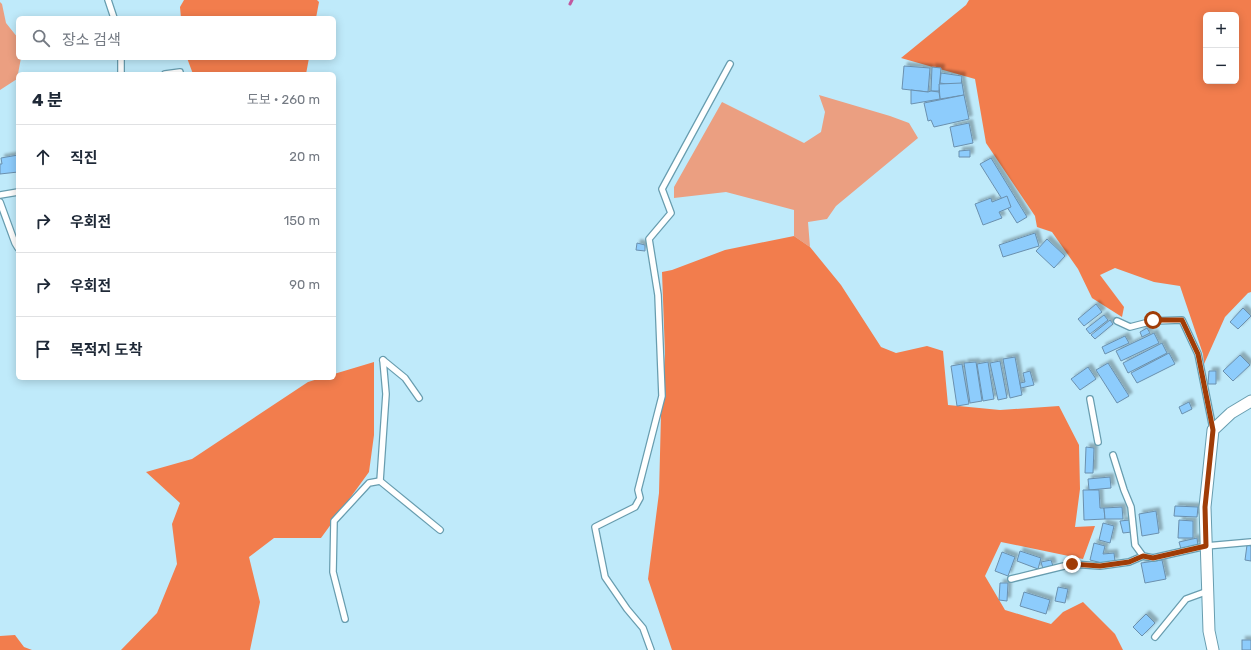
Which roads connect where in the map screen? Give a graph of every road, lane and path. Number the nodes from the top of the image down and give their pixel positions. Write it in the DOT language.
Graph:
graph roads {
  1 [pos="108,0"];
  2 [pos="113,16"];
  3 [pos="121,60"];
  4 [pos="730,64"];
  5 [pos="121,72"];
  6 [pos="16,192"];
  7 [pos="0,194"];
  8 [pos="0,202"];
  9 [pos="16,245"];
  10 [pos="1118,321"];
  11 [pos="419,398"];
  12 [pos="1090,399"];
  13 [pos="1251,400"];
  14 [pos="1213,430"];
  15 [pos="1098,442"];
  16 [pos="1113,455"];
  17 [pos="380,481"];
  18 [pos="440,530"];
  19 [pos="1251,542"];
  20 [pos="1206,546"];
  21 [pos="1143,556"];
  22 [pos="1011,579"];
  23 [pos="1208,592"];
  24 [pos="345,619"];
  25 [pos="1155,637"];
  26 [pos="650,650"];
  27 [pos="1212,650"];
  1 -- 2 [label="lane"];
  3 -- 5 [label="lane"];
  4 -- 26 [label="lane"];
  6 -- 7 [label="lane"];
  8 -- 9 [label="lane"];
  10 -- 14 [label="lane"];
  11 -- 17 [label="lane"];
  12 -- 15 [label="lane"];
  13 -- 14 [label="street"];
  14 -- 20 [label="street"];
  16 -- 21 [label="lane"];
  17 -- 18 [label="lane"];
  17 -- 24 [label="lane"];
  19 -- 20 [label="lane"];
  20 -- 21 [label="lane"];
  20 -- 23 [label="street"];
  21 -- 22 [label="lane"];
  23 -- 25 [label="lane"];
  23 -- 27 [label="street"];
}
